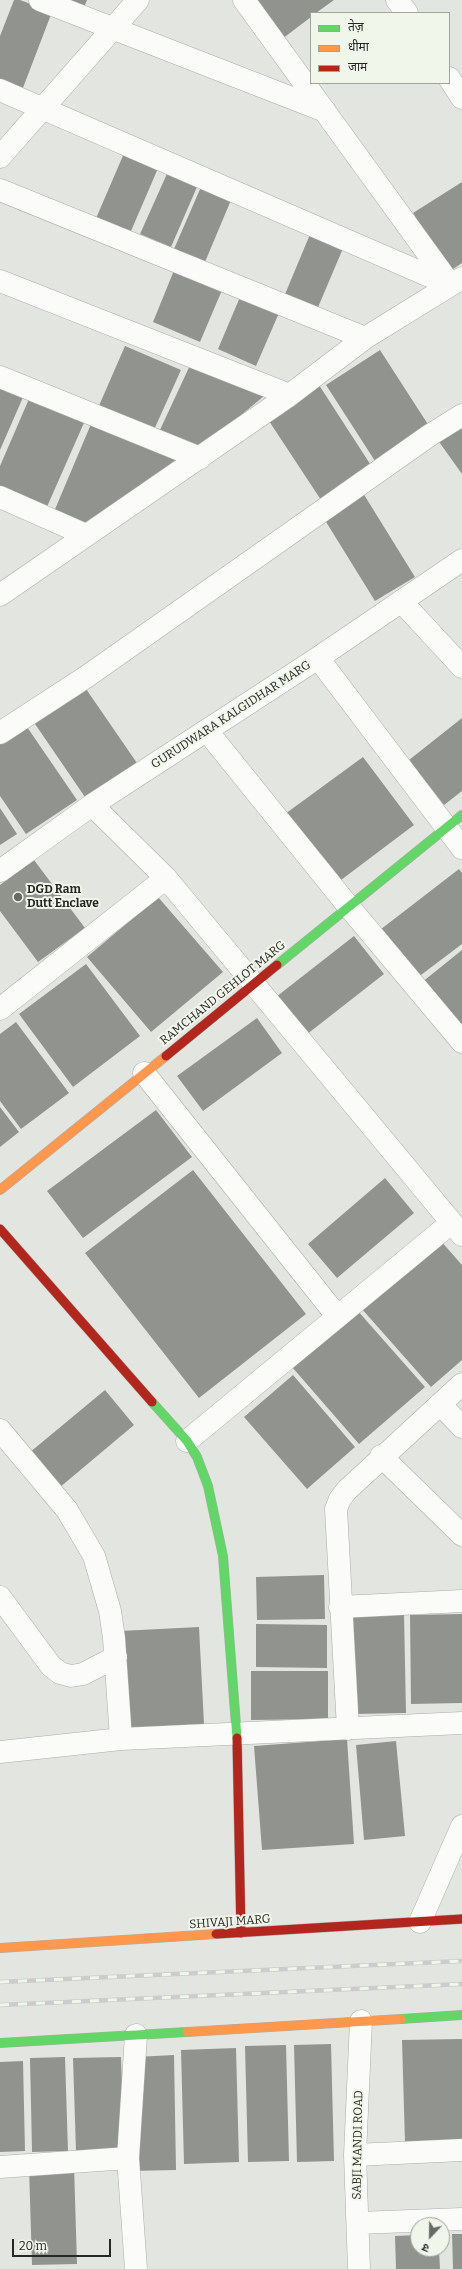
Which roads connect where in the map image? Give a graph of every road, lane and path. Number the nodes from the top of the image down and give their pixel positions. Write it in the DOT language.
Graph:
graph roads {
  1 [pos="40,0"];
  2 [pos="138,0"];
  3 [pos="244,0"];
  4 [pos="397,0"];
  5 [pos="406,12"];
  6 [pos="112,29"];
  7 [pos="450,80"];
  8 [pos="0,90"];
  9 [pos="462,98"];
  10 [pos="43,108"];
  11 [pos="325,111"];
  12 [pos="0,157"];
  13 [pos="0,190"];
  14 [pos="0,281"];
  15 [pos="456,282"];
  16 [pos="365,338"];
  17 [pos="0,377"];
  18 [pos="287,397"];
  19 [pos="462,415"];
  20 [pos="200,458"];
  21 [pos="0,497"];
  22 [pos="86,535"];
  23 [pos="462,560"];
  24 [pos="0,596"];
  25 [pos="401,601"];
  26 [pos="318,658"];
  27 [pos="462,667"];
  28 [pos="207,731"];
  29 [pos="0,733"];
  30 [pos="92,805"];
  31 [pos="454,822"];
  32 [pos="462,848"];
  33 [pos="0,871"];
  34 [pos="166,878"];
  35 [pos="349,907"];
  36 [pos="254,983"];
  37 [pos="0,1009"];
  38 [pos="462,1042"];
  39 [pos="144,1074"];
  40 [pos="0,1190"];
  41 [pos="0,1229"];
  42 [pos="457,1229"];
  43 [pos="337,1316"];
  44 [pos="462,1384"];
  45 [pos="440,1404"];
  46 [pos="462,1427"];
  47 [pos="0,1430"];
  48 [pos="187,1441"];
  49 [pos="381,1456"];
  50 [pos="462,1534"];
  51 [pos="0,1597"];
  52 [pos="462,1601"];
  53 [pos="340,1607"];
  54 [pos="116,1657"];
  55 [pos="462,1723"];
  56 [pos="348,1729"];
  57 [pos="237,1734"];
  58 [pos="121,1739"];
  59 [pos="0,1752"];
  60 [pos="462,1826"];
  61 [pos="462,1919"];
  62 [pos="420,1922"];
  63 [pos="241,1933"];
  64 [pos="0,1948"];
  65 [pos="462,2015"];
  66 [pos="361,2021"];
  67 [pos="136,2035"];
  68 [pos="0,2043"];
  69 [pos="462,2150"];
  70 [pos="355,2154"];
  71 [pos="128,2158"];
  72 [pos="0,2167"];
  73 [pos="462,2219"];
  74 [pos="358,2223"];
  75 [pos="136,2269"];
  76 [pos="359,2269"];
  1 -- 6 [label="street"];
  2 -- 6 [label="street"];
  3 -- 11 [label="street"];
  4 -- 5 [label="street"];
  6 -- 10 [label="street"];
  6 -- 11 [label="street"];
  7 -- 9 [label="street"];
  8 -- 10 [label="street"];
  10 -- 12 [label="street"];
  10 -- 15 [label="street"];
  11 -- 15 [label="street"];
  13 -- 16 [label="street"];
  14 -- 18 [label="street"];
  15 -- 16 [label="street"];
  16 -- 18 [label="street"];
  17 -- 20 [label="street"];
  18 -- 20 [label="street"];
  19 -- 29 [label="street"];
  20 -- 22 [label="street"];
  21 -- 22 [label="street"];
  22 -- 24 [label="street"];
  23 -- 25 [label="street, GURUDWARA KALGIDHAR MARG"];
  25 -- 26 [label="street, GURUDWARA KALGIDHAR MARG"];
  25 -- 27 [label="street"];
  26 -- 28 [label="street, GURUDWARA KALGIDHAR MARG"];
  26 -- 31 [label="street"];
  28 -- 30 [label="street, GURUDWARA KALGIDHAR MARG"];
  28 -- 35 [label="street"];
  30 -- 33 [label="street, GURUDWARA KALGIDHAR MARG"];
  30 -- 34 [label="street"];
  31 -- 32 [label="street"];
  31 -- 35 [label="street, RAMCHAND GEHLOT MARG"];
  34 -- 36 [label="street"];
  34 -- 37 [label="street"];
  35 -- 36 [label="street, RAMCHAND GEHLOT MARG"];
  35 -- 38 [label="street"];
  36 -- 39 [label="street, RAMCHAND GEHLOT MARG"];
  36 -- 42 [label="street"];
  39 -- 40 [label="street, RAMCHAND GEHLOT MARG"];
  39 -- 43 [label="street"];
  41 -- 48 [label="street"];
  42 -- 43 [label="street"];
  43 -- 48 [label="street"];
  44 -- 45 [label="street"];
  45 -- 46 [label="street"];
  45 -- 49 [label="street"];
  47 -- 54 [label="street"];
  48 -- 57 [label="street"];
  49 -- 50 [label="street"];
  49 -- 53 [label="street"];
  51 -- 54 [label="street"];
  52 -- 53 [label="street"];
  53 -- 56 [label="street"];
  54 -- 58 [label="street"];
  55 -- 56 [label="street"];
  56 -- 57 [label="street"];
  57 -- 58 [label="street"];
  57 -- 63 [label="street"];
  58 -- 59 [label="street"];
  60 -- 62 [label="street"];
  61 -- 62 [label="street, SHIVAJI MARG"];
  62 -- 63 [label="street, SHIVAJI MARG"];
  63 -- 64 [label="street, SHIVAJI MARG"];
  65 -- 66 [label="street"];
  66 -- 67 [label="street"];
  66 -- 70 [label="street, SABJI MANDI ROAD"];
  67 -- 68 [label="street"];
  67 -- 71 [label="street"];
  69 -- 70 [label="street"];
  70 -- 74 [label="street, SABJI MANDI ROAD"];
  71 -- 72 [label="street"];
  71 -- 75 [label="street"];
  73 -- 74 [label="street"];
  74 -- 76 [label="street, SABJI MANDI ROAD"];
}
